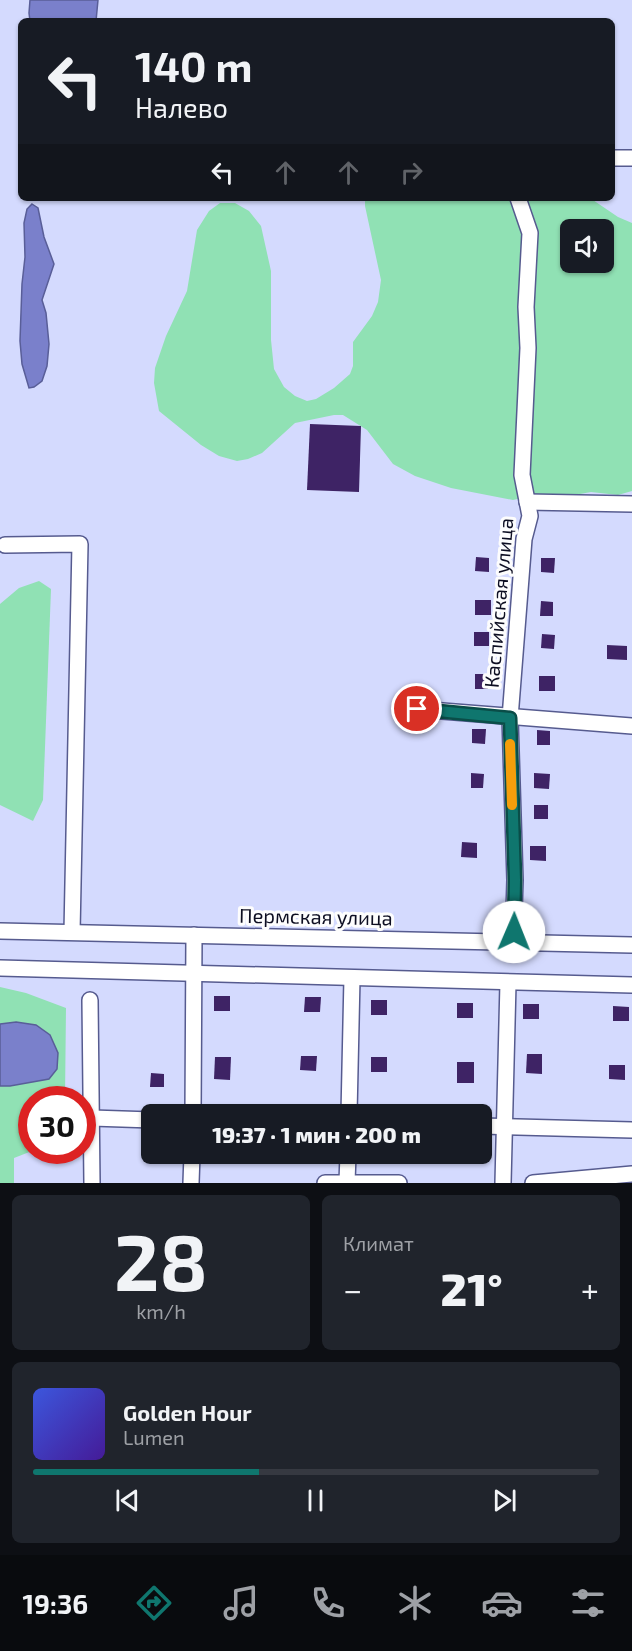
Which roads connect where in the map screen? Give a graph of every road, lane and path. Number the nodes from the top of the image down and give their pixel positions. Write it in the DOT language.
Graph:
graph roads {
  1 [pos="615,158"];
  2 [pos="632,158"];
  3 [pos="519,201"];
  4 [pos="527,502"];
  5 [pos="632,504"];
  6 [pos="2,544"];
  7 [pos="417,709"];
  8 [pos="510,718"];
  9 [pos="632,726"];
  10 [pos="0,931"];
  11 [pos="72,932"];
  12 [pos="194,935"];
  13 [pos="513,943"];
  14 [pos="632,945"];
  15 [pos="0,968"];
  16 [pos="194,974"];
  17 [pos="352,978"];
  18 [pos="508,983"];
  19 [pos="632,985"];
  20 [pos="90,1000"];
  21 [pos="91,1086"];
  22 [pos="193,1104"];
  23 [pos="349,1104"];
  24 [pos="96,1118"];
  25 [pos="141,1120"];
  26 [pos="492,1126"];
  27 [pos="504,1127"];
  28 [pos="632,1130"];
  29 [pos="92,1164"];
  30 [pos="192,1164"];
  31 [pos="348,1164"];
  32 [pos="632,1174"];
  33 [pos="347,1182"];
  34 [pos="92,1183"];
  35 [pos="191,1183"];
  36 [pos="325,1183"];
  37 [pos="399,1183"];
  38 [pos="503,1183"];
  39 [pos="533,1183"];
  1 -- 2 [label="street"];
  3 -- 4 [label="street, Каспийская улица"];
  4 -- 5 [label="street"];
  4 -- 8 [label="street, Каспийская улица"];
  6 -- 11 [label="street"];
  7 -- 8 [label="street"];
  8 -- 9 [label="street"];
  8 -- 13 [label="street, Каспийская улица"];
  10 -- 11 [label="street, Пермская улица"];
  11 -- 12 [label="street, Пермская улица"];
  12 -- 13 [label="street, Пермская улица"];
  12 -- 16 [label="street"];
  13 -- 14 [label="street, Пермская улица"];
  15 -- 16 [label="street"];
  16 -- 17 [label="street"];
  16 -- 22 [label="street"];
  17 -- 18 [label="street"];
  17 -- 23 [label="street"];
  18 -- 19 [label="street"];
  18 -- 27 [label="street"];
  20 -- 21 [label="street"];
  24 -- 25 [label="street"];
  26 -- 27 [label="street"];
  27 -- 28 [label="street"];
  27 -- 38 [label="street"];
  29 -- 34 [label="street"];
  30 -- 35 [label="street"];
  31 -- 33 [label="street"];
  32 -- 39 [label="street"];
  33 -- 36 [label="street"];
  33 -- 37 [label="street"];
}
